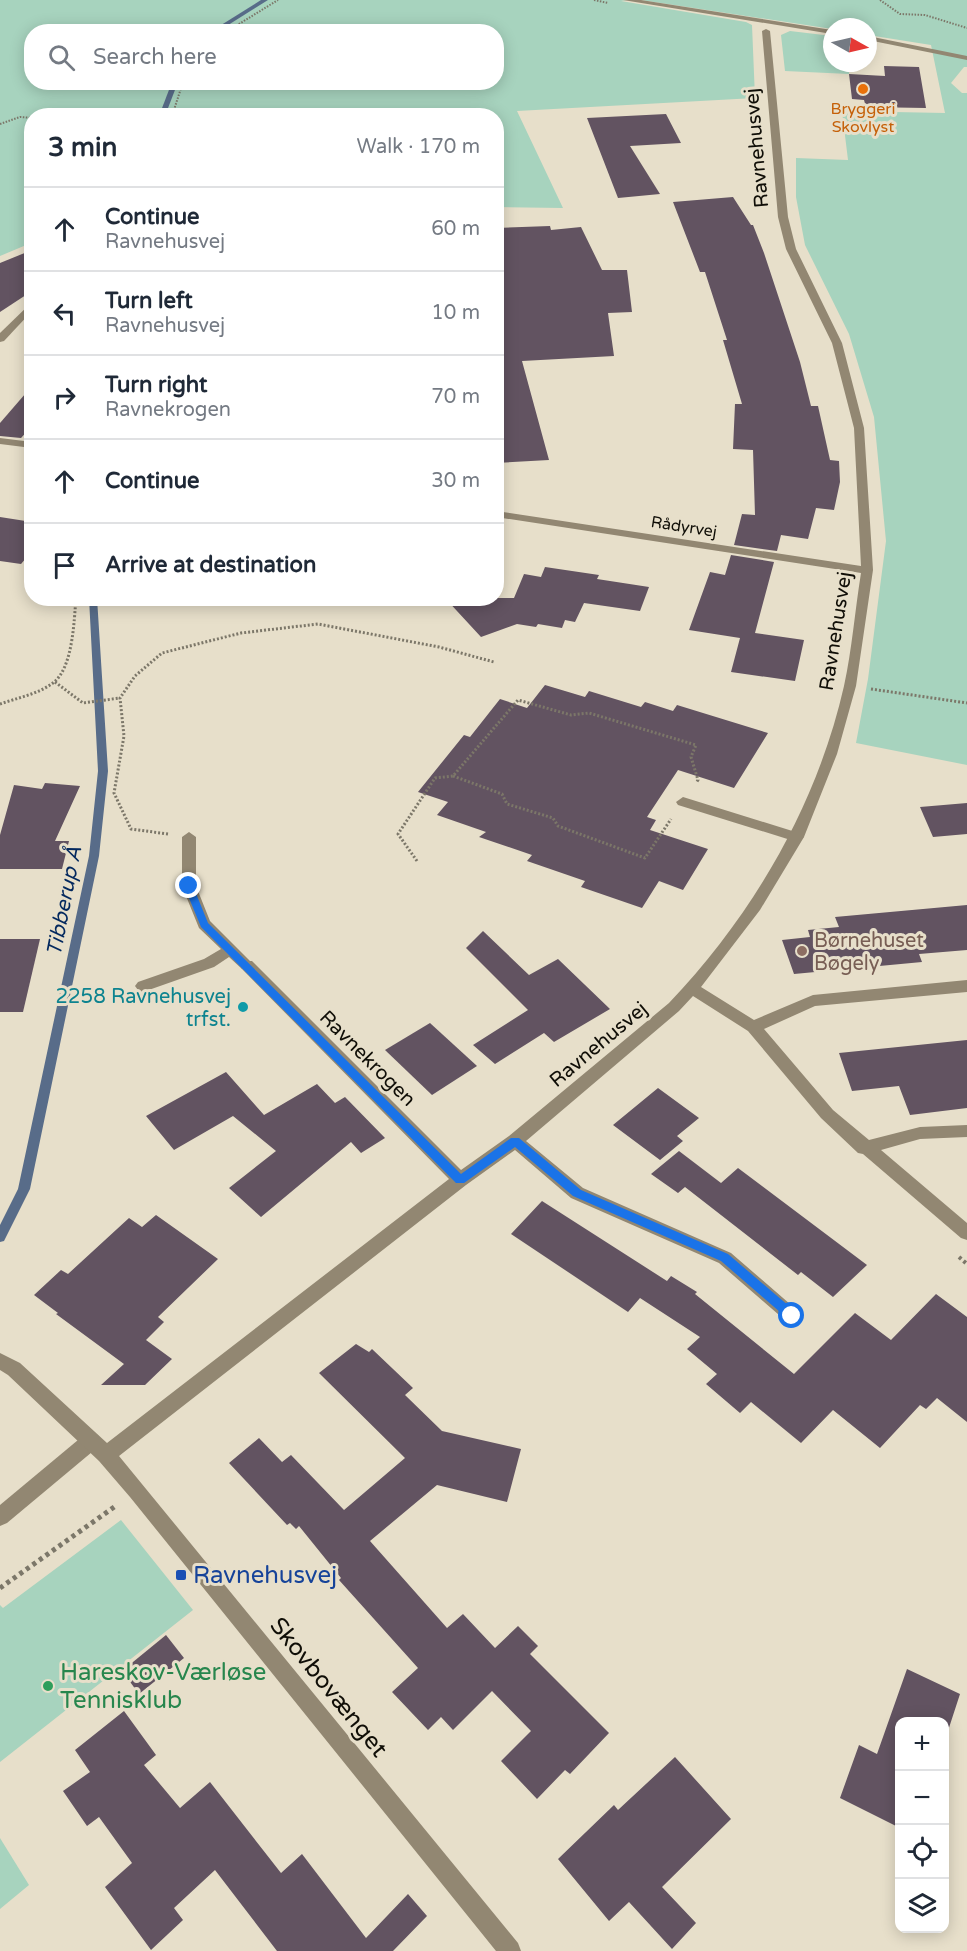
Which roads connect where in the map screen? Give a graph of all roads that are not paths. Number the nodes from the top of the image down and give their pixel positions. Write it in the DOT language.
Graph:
graph roads {
  1 [pos="627,0"];
  2 [pos="769,27"];
  3 [pos="823,31"];
  4 [pos="877,40"];
  5 [pos="967,58"];
  6 [pos="24,314"];
  7 [pos="0,339"];
  8 [pos="0,441"];
  9 [pos="24,444"];
  10 [pos="504,515"];
  11 [pos="867,570"];
  12 [pos="683,802"];
  13 [pos="189,837"];
  14 [pos="797,837"];
  15 [pos="231,949"];
  16 [pos="143,986"];
  17 [pos="967,986"];
  18 [pos="692,988"];
  19 [pos="753,1027"];
  20 [pos="967,1131"];
  21 [pos="515,1141"];
  22 [pos="864,1148"];
  23 [pos="460,1180"];
  24 [pos="967,1233"];
  25 [pos="792,1316"];
  26 [pos="0,1361"];
  27 [pos="91,1441"];
  28 [pos="106,1455"];
  29 [pos="0,1517"];
  30 [pos="510,1951"];
  1 -- 2 [label="street"];
  2 -- 3 [label="street"];
  2 -- 11 [label="street, Ravnehusvej"];
  4 -- 5 [label="street"];
  6 -- 7 [label="street"];
  8 -- 9 [label="street"];
  10 -- 11 [label="street, Rådyrvej"];
  11 -- 14 [label="street, Ravnehusvej"];
  12 -- 14 [label="street"];
  13 -- 15 [label="street, Ravnekrogen"];
  14 -- 18 [label="street, Ravnehusvej"];
  15 -- 16 [label="street"];
  15 -- 23 [label="street, Ravnekrogen"];
  17 -- 19 [label="street"];
  18 -- 19 [label="street"];
  18 -- 21 [label="street, Ravnehusvej"];
  19 -- 22 [label="street"];
  20 -- 22 [label="street"];
  21 -- 23 [label="street, Ravnehusvej"];
  21 -- 25 [label="street"];
  22 -- 24 [label="street"];
  23 -- 28 [label="street, Ravnehusvej"];
  26 -- 27 [label="street, Skovbovænget"];
  27 -- 28 [label="street, Skovbovænget"];
  27 -- 29 [label="street"];
  28 -- 30 [label="street, Skovbovænget"];
}
